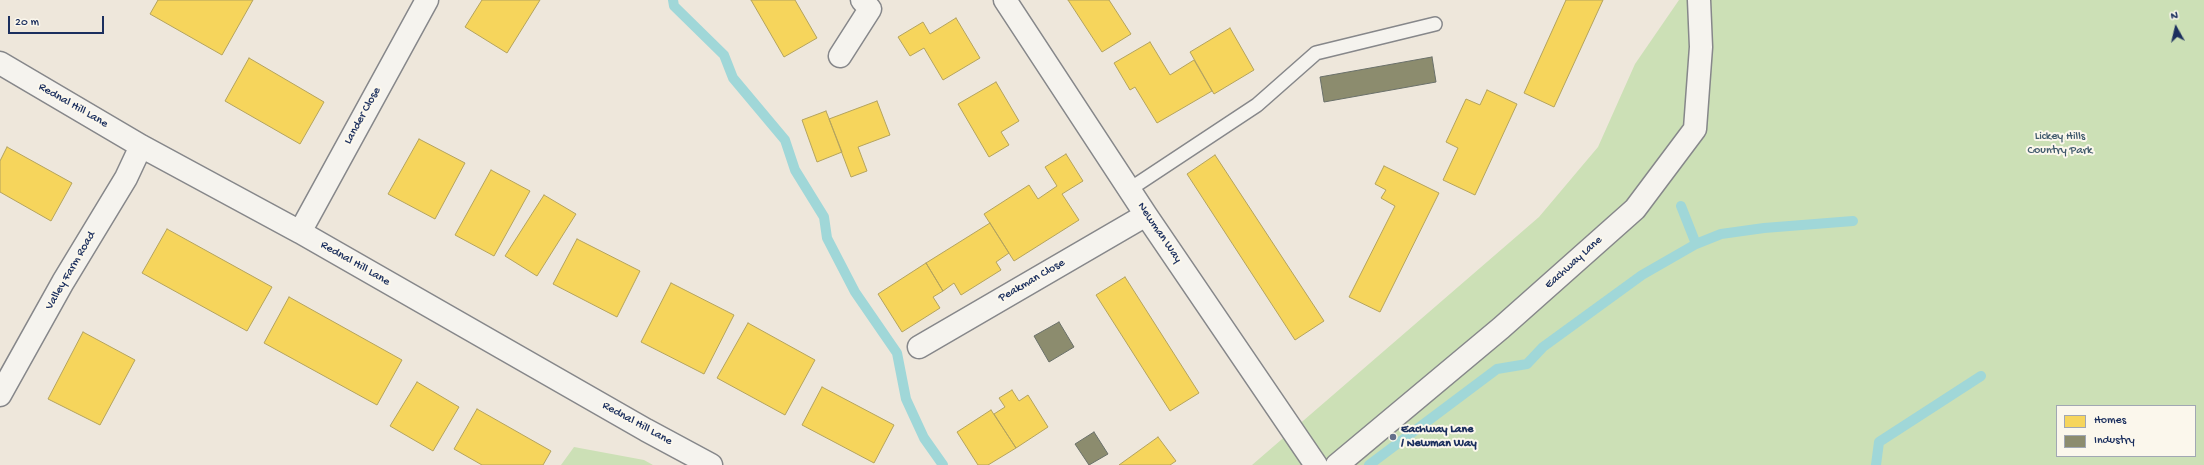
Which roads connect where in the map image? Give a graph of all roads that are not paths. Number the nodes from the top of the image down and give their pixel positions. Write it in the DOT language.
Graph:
graph roads {
  1 [pos="427,0"];
  2 [pos="1005,0"];
  3 [pos="1699,0"];
  4 [pos="872,3"];
  5 [pos="1435,24"];
  6 [pos="840,56"];
  7 [pos="0,63"];
  8 [pos="141,146"];
  9 [pos="1130,189"];
  10 [pos="1146,215"];
  11 [pos="300,232"];
  12 [pos="919,347"];
  13 [pos="0,396"];
  14 [pos="711,465"];
  15 [pos="1316,465"];
  16 [pos="1337,465"];
  1 -- 11 [label="street, Lander Close"];
  2 -- 9 [label="street, Newman Way"];
  3 -- 16 [label="street, Eachway Lane"];
  4 -- 6 [label="street"];
  5 -- 9 [label="lane"];
  7 -- 8 [label="street, Rednal Hill Lane"];
  8 -- 11 [label="street, Rednal Hill Lane"];
  8 -- 13 [label="street, Valley Farm Road"];
  9 -- 10 [label="street, Newman Way"];
  10 -- 12 [label="street, Peakman Close"];
  10 -- 15 [label="street, Newman Way"];
  11 -- 14 [label="street, Rednal Hill Lane"];
}
